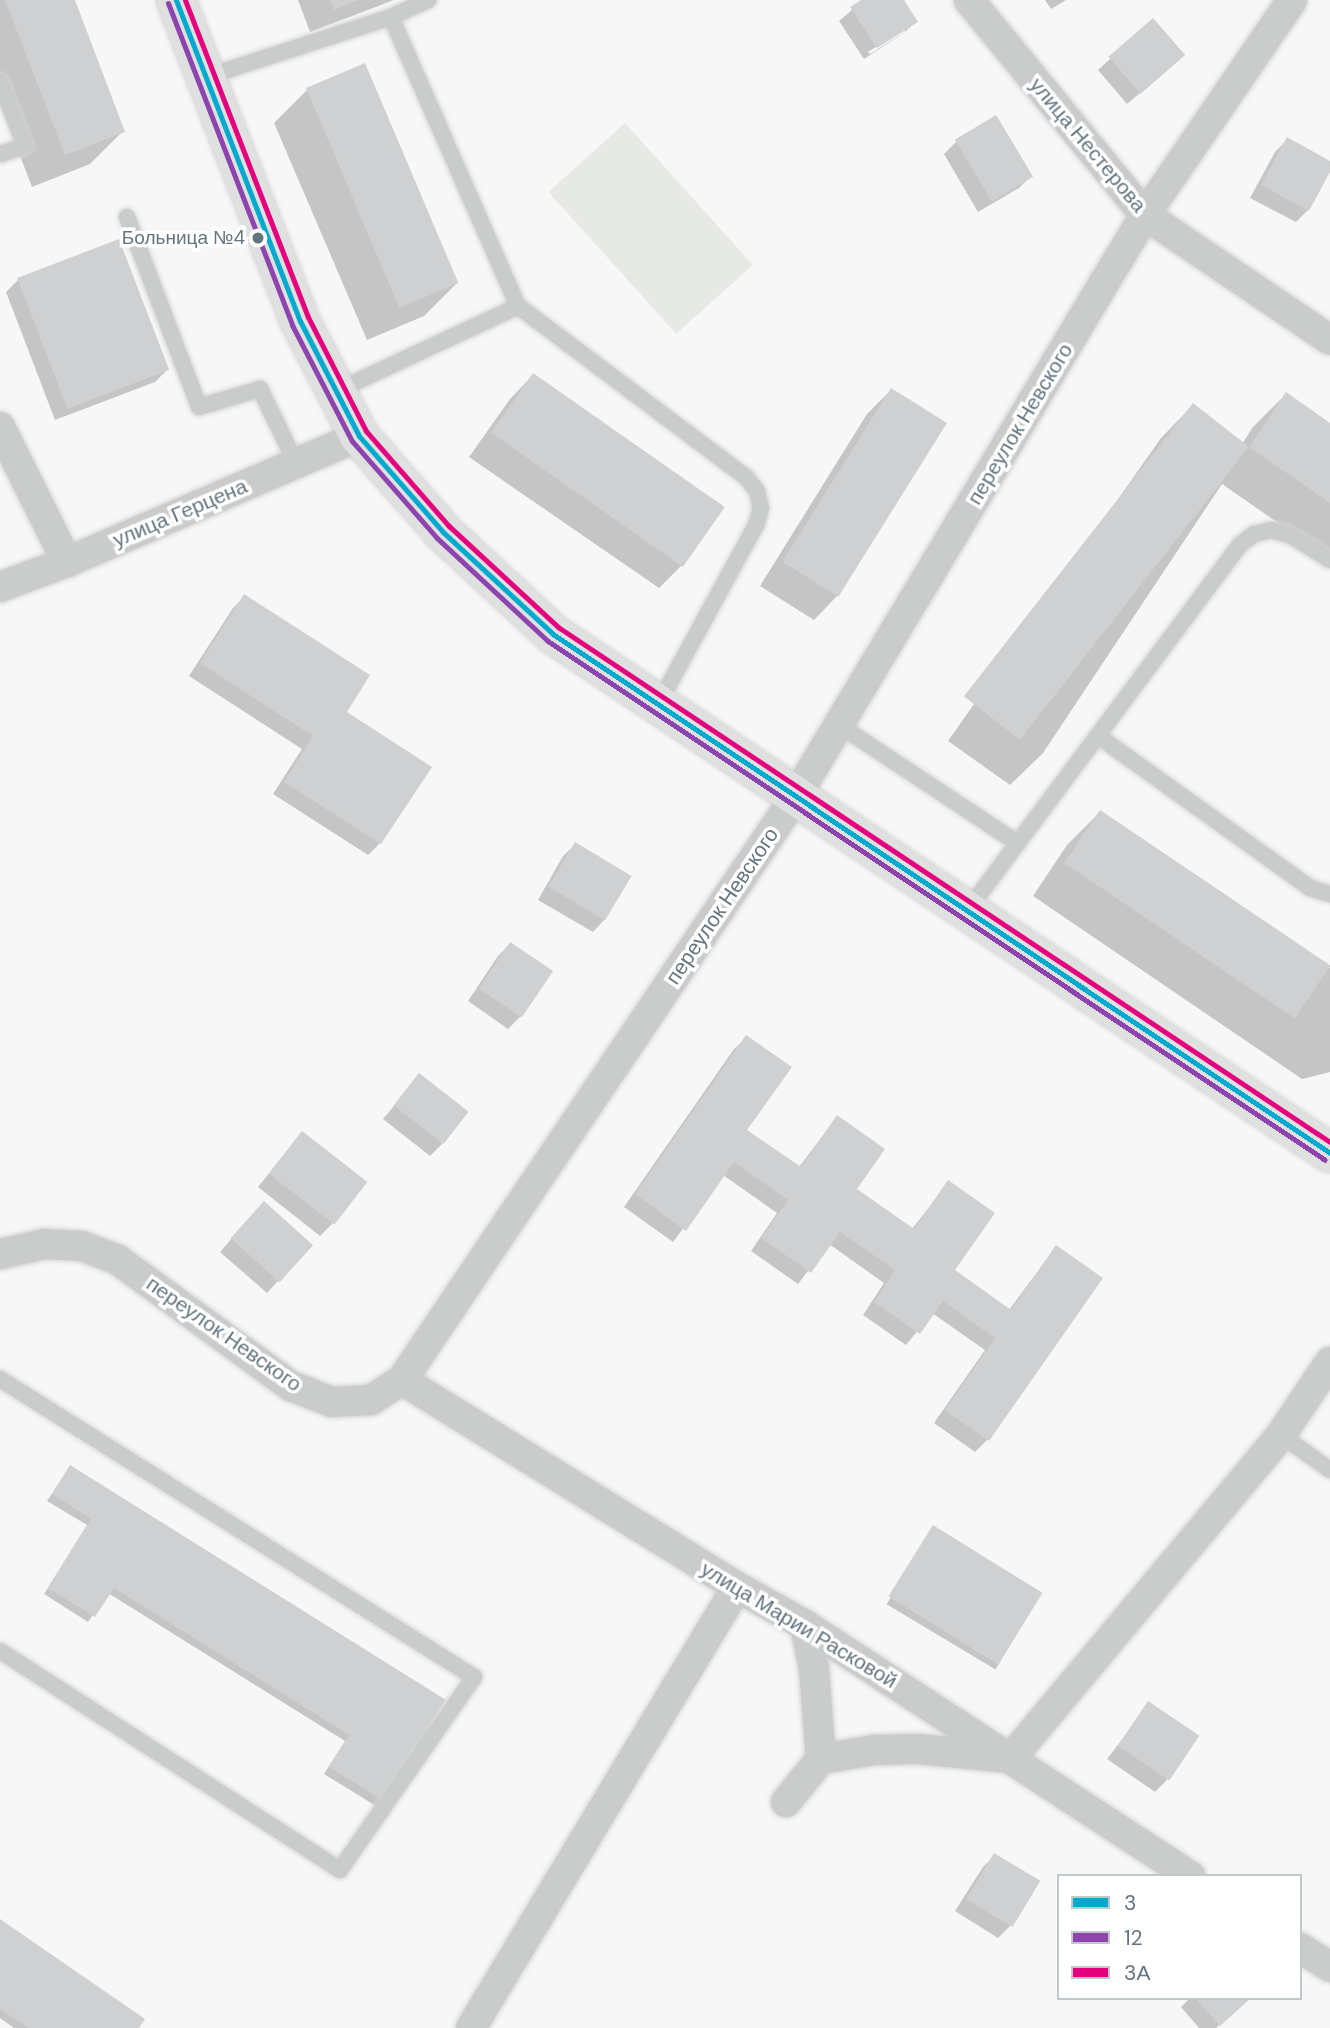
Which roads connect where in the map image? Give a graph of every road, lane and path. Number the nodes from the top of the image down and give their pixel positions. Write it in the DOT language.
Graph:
graph roads {
  1 [pos="176,0"];
  2 [pos="428,0"];
  3 [pos="969,0"];
  4 [pos="1292,0"];
  5 [pos="391,17"];
  6 [pos="206,77"];
  7 [pos="0,80"];
  8 [pos="0,154"];
  9 [pos="1145,215"];
  10 [pos="127,218"];
  11 [pos="518,306"];
  12 [pos="1330,340"];
  13 [pos="336,392"];
  14 [pos="0,427"];
  15 [pos="359,436"];
  16 [pos="296,463"];
  17 [pos="1330,560"];
  18 [pos="67,562"];
  19 [pos="0,587"];
  20 [pos="658,705"];
  21 [pos="839,725"];
  22 [pos="1098,736"];
  23 [pos="796,796"];
  24 [pos="1017,843"];
  25 [pos="1330,894"];
  26 [pos="967,911"];
  27 [pos="1330,1153"];
  28 [pos="0,1254"];
  29 [pos="1330,1362"];
  30 [pos="0,1379"];
  31 [pos="402,1380"];
  32 [pos="1281,1435"];
  33 [pos="1330,1470"];
  34 [pos="737,1587"];
  35 [pos="805,1625"];
  36 [pos="0,1651"];
  37 [pos="1011,1758"];
  38 [pos="821,1759"];
  39 [pos="786,1802"];
  40 [pos="1187,1874"];
  41 [pos="1302,1949"];
  42 [pos="1330,1967"];
  43 [pos="471,2028"];
  1 -- 6 [label="main road"];
  2 -- 5 [label="lane"];
  3 -- 9 [label="street, улица Нестерова"];
  4 -- 9 [label="street, переулок Невского"];
  5 -- 6 [label="lane"];
  5 -- 11 [label="lane"];
  6 -- 13 [label="main road"];
  7 -- 8 [label="lane"];
  9 -- 12 [label="street, улица Нестерова"];
  9 -- 21 [label="street, переулок Невского"];
  10 -- 16 [label="lane"];
  11 -- 13 [label="lane"];
  11 -- 20 [label="lane"];
  13 -- 15 [label="main road"];
  14 -- 18 [label="street"];
  15 -- 16 [label="street, улица Герцена"];
  15 -- 20 [label="main road"];
  16 -- 18 [label="street, улица Герцена"];
  17 -- 22 [label="lane"];
  18 -- 19 [label="street, улица Герцена"];
  20 -- 23 [label="main road"];
  21 -- 23 [label="street, переулок Невского"];
  21 -- 24 [label="lane"];
  22 -- 24 [label="lane"];
  22 -- 25 [label="lane"];
  23 -- 26 [label="main road"];
  23 -- 31 [label="street, переулок Невского"];
  24 -- 26 [label="lane"];
  26 -- 27 [label="main road"];
  28 -- 31 [label="street, переулок Невского"];
  29 -- 32 [label="street"];
  30 -- 36 [label="lane"];
  31 -- 34 [label="street, улица Марии Расковой"];
  32 -- 33 [label="lane"];
  32 -- 37 [label="street"];
  34 -- 35 [label="street, улица Марии Расковой"];
  34 -- 43 [label="street"];
  35 -- 37 [label="street, улица Марии Расковой"];
  35 -- 38 [label="street"];
  37 -- 38 [label="street"];
  37 -- 40 [label="street, улица Марии Расковой"];
  38 -- 39 [label="street"];
  41 -- 42 [label="street"];
}
